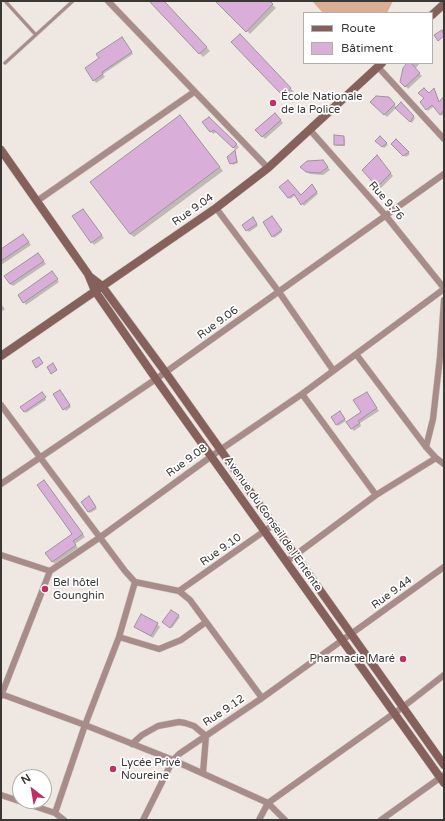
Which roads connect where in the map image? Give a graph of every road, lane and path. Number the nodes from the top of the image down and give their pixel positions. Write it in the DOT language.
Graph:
graph roads {
  1 [pos="5,1"];
  2 [pos="72,1"];
  3 [pos="108,1"];
  4 [pos="444,4"];
  5 [pos="1,5"];
  6 [pos="433,14"];
  7 [pos="36,35"];
  8 [pos="5,63"];
  9 [pos="380,65"];
  10 [pos="194,92"];
  11 [pos="310,130"];
  12 [pos="444,139"];
  13 [pos="1,150"];
  14 [pos="268,168"];
  15 [pos="444,174"];
  16 [pos="37,202"];
  17 [pos="216,208"];
  18 [pos="386,216"];
  19 [pos="444,288"];
  20 [pos="98,289"];
  21 [pos="278,292"];
  22 [pos="444,300"];
  23 [pos="356,354"];
  24 [pos="1,356"];
  25 [pos="333,370"];
  26 [pos="166,373"];
  27 [pos="156,379"];
  28 [pos="302,394"];
  29 [pos="1,405"];
  30 [pos="426,447"];
  31 [pos="220,450"];
  32 [pos="212,456"];
  33 [pos="40,458"];
  34 [pos="436,458"];
  35 [pos="444,464"];
  36 [pos="1,484"];
  37 [pos="376,494"];
  38 [pos="273,525"];
  39 [pos="265,531"];
  40 [pos="99,538"];
  41 [pos="1,554"];
  42 [pos="294,555"];
  43 [pos="286,562"];
  44 [pos="444,567"];
  45 [pos="50,571"];
  46 [pos="135,582"];
  47 [pos="179,591"];
  48 [pos="206,622"];
  49 [pos="351,635"];
  50 [pos="118,637"];
  51 [pos="342,641"];
  52 [pos="444,675"];
  53 [pos="1,695"];
  54 [pos="262,698"];
  55 [pos="403,707"];
  56 [pos="394,713"];
  57 [pos="85,725"];
  58 [pos="206,736"];
  59 [pos="132,744"];
  60 [pos="173,760"];
  61 [pos="444,765"];
  62 [pos="203,773"];
  63 [pos="443,778"];
  64 [pos="1,795"];
  65 [pos="268,803"];
  66 [pos="55,813"];
  67 [pos="64,820"];
  68 [pos="144,820"];
  69 [pos="259,820"];
  70 [pos="286,820"];
  71 [pos="380,820"];
  1 -- 5 [label="lane"];
  1 -- 7 [label="lane"];
  2 -- 7 [label="lane"];
  3 -- 10 [label="street"];
  4 -- 6 [label="street"];
  7 -- 8 [label="lane"];
  9 -- 11 [label="street, Rue 9.04"];
  9 -- 12 [label="street"];
  10 -- 14 [label="street"];
  10 -- 16 [label="street"];
  11 -- 14 [label="street, Rue 9.04"];
  11 -- 18 [label="street, Rue 9.76"];
  13 -- 16 [label="street, Avenue du Conseil de l'Entente"];
  14 -- 17 [label="street, Rue 9.04"];
  15 -- 18 [label="street, Rue 9.06"];
  16 -- 20 [label="street, Avenue du Conseil de l'Entente"];
  17 -- 20 [label="street, Rue 9.04"];
  17 -- 21 [label="street"];
  18 -- 19 [label="street, Rue 9.76"];
  18 -- 21 [label="street, Rue 9.06"];
  19 -- 23 [label="street, Rue 9.08"];
  20 -- 24 [label="street, Rue 9.04"];
  20 -- 26 [label="street, Avenue du Conseil de l'Entente"];
  20 -- 27 [label="street, Avenue du Conseil de l'Entente"];
  21 -- 25 [label="street"];
  21 -- 26 [label="street, Rue 9.06"];
  22 -- 30 [label="street"];
  23 -- 25 [label="street, Rue 9.08"];
  23 -- 30 [label="street"];
  25 -- 28 [label="street, Rue 9.08"];
  26 -- 27 [label="street, Rue 9.06"];
  26 -- 31 [label="street, Avenue du Conseil de l'Entente"];
  27 -- 32 [label="street, Avenue du Conseil de l'Entente"];
  27 -- 33 [label="street, Rue 9.06"];
  28 -- 31 [label="street, Rue 9.08"];
  28 -- 37 [label="street"];
  29 -- 33 [label="street"];
  30 -- 34 [label="street"];
  31 -- 32 [label="street, Rue 9.08"];
  31 -- 38 [label="street, Avenue du Conseil de l'Entente"];
  32 -- 39 [label="street, Avenue du Conseil de l'Entente"];
  32 -- 40 [label="street, Rue 9.08"];
  33 -- 36 [label="street, Rue 9.06"];
  33 -- 40 [label="street"];
  34 -- 35 [label="street"];
  34 -- 37 [label="street"];
  37 -- 42 [label="street"];
  38 -- 39 [label="street, Rue 9.10"];
  38 -- 42 [label="street, Avenue du Conseil de l'Entente"];
  39 -- 43 [label="street, Avenue du Conseil de l'Entente"];
  39 -- 47 [label="street, Rue 9.10"];
  40 -- 45 [label="street, Rue 9.08"];
  40 -- 46 [label="street"];
  41 -- 45 [label="street"];
  42 -- 43 [label="street"];
  42 -- 49 [label="street, Avenue du Conseil de l'Entente"];
  43 -- 51 [label="street, Avenue du Conseil de l'Entente"];
  44 -- 49 [label="street, Rue 9.44"];
  45 -- 53 [label="street"];
  46 -- 47 [label="street"];
  46 -- 50 [label="street"];
  47 -- 48 [label="street"];
  48 -- 50 [label="street"];
  48 -- 54 [label="street"];
  49 -- 51 [label="street, Rue 9.44"];
  49 -- 55 [label="street, Avenue du Conseil de l'Entente"];
  50 -- 57 [label="street"];
  51 -- 54 [label="street, Rue 9.12"];
  51 -- 56 [label="street, Avenue du Conseil de l'Entente"];
  52 -- 55 [label="street"];
  53 -- 57 [label="street"];
  54 -- 58 [label="street, Rue 9.12"];
  55 -- 56 [label="street"];
  55 -- 61 [label="street, Avenue du Conseil de l'Entente"];
  56 -- 63 [label="street, Avenue du Conseil de l'Entente"];
  56 -- 65 [label="street"];
  57 -- 59 [label="street"];
  57 -- 66 [label="street"];
  58 -- 59 [label="street"];
  58 -- 60 [label="street, Rue 9.12"];
  58 -- 62 [label="street"];
  59 -- 60 [label="street"];
  60 -- 62 [label="street"];
  60 -- 68 [label="street, Rue 9.12"];
  62 -- 65 [label="street"];
  63 -- 71 [label="street"];
  64 -- 66 [label="street"];
  65 -- 69 [label="street"];
  65 -- 70 [label="street"];
  66 -- 67 [label="street"];
}
